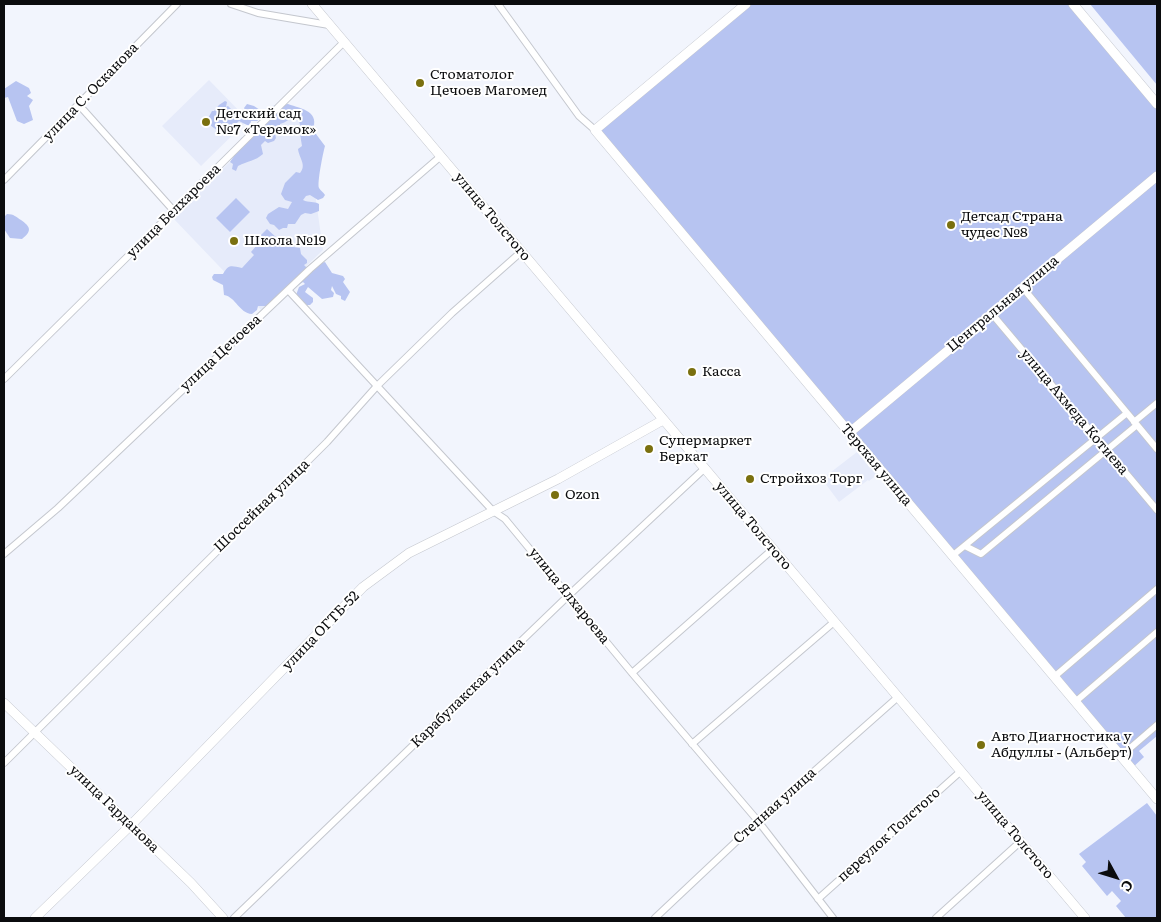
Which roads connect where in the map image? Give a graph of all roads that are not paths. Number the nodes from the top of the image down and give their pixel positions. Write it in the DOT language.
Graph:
graph roads {
  1 [pos="177,4"];
  2 [pos="231,4"];
  3 [pos="312,4"];
  4 [pos="498,4"];
  5 [pos="746,4"];
  6 [pos="1073,4"];
  7 [pos="329,25"];
  8 [pos="344,42"];
  9 [pos="1157,104"];
  10 [pos="79,105"];
  11 [pos="595,130"];
  12 [pos="441,156"];
  13 [pos="1157,176"];
  14 [pos="4,180"];
  15 [pos="174,211"];
  16 [pos="521,252"];
  17 [pos="1022,288"];
  18 [pos="288,290"];
  19 [pos="992,314"];
  20 [pos="4,379"];
  21 [pos="377,386"];
  22 [pos="1157,403"];
  23 [pos="1127,413"];
  24 [pos="663,420"];
  25 [pos="1136,423"];
  26 [pos="849,433"];
  27 [pos="1096,438"];
  28 [pos="1157,449"];
  29 [pos="1107,450"];
  30 [pos="704,468"];
  31 [pos="1157,510"];
  32 [pos="493,511"];
  33 [pos="965,546"];
  34 [pos="773,549"];
  35 [pos="4,554"];
  36 [pos="952,556"];
  37 [pos="1157,589"];
  38 [pos="569,596"];
  39 [pos="834,622"];
  40 [pos="1157,632"];
  41 [pos="632,674"];
  42 [pos="1054,677"];
  43 [pos="898,697"];
  44 [pos="1075,702"];
  45 [pos="4,703"];
  46 [pos="1157,725"];
  47 [pos="35,733"];
  48 [pos="692,744"];
  49 [pos="1121,756"];
  50 [pos="4,763"];
  51 [pos="961,771"];
  52 [pos="1157,799"];
  53 [pos="758,821"];
  54 [pos="131,825"];
  55 [pos="1020,842"];
  56 [pos="818,899"];
  57 [pos="35,918"];
  58 [pos="223,918"];
  59 [pos="234,918"];
  60 [pos="655,918"];
  61 [pos="833,918"];
  62 [pos="936,918"];
  63 [pos="1085,918"];
  1 -- 10 [label="street, улица С. Осканова"];
  2 -- 7 [label="street"];
  3 -- 7 [label="street"];
  3 -- 8 [label="street"];
  4 -- 11 [label="street"];
  5 -- 11 [label="street"];
  6 -- 9 [label="street"];
  7 -- 8 [label="street"];
  8 -- 12 [label="street, улица Толстого"];
  8 -- 15 [label="street, улица Белхароева"];
  10 -- 14 [label="street, улица С. Осканова"];
  10 -- 15 [label="street"];
  11 -- 26 [label="street, Терская улица"];
  12 -- 16 [label="street, улица Толстого"];
  12 -- 18 [label="street, улица Цечоева"];
  13 -- 17 [label="street, Центральная улица"];
  15 -- 20 [label="street, улица Белхароева"];
  16 -- 21 [label="street, Шоссейная улица"];
  16 -- 24 [label="street, улица Толстого"];
  17 -- 19 [label="street, Центральная улица"];
  17 -- 23 [label="street"];
  18 -- 21 [label="street, улица Ялхароева"];
  18 -- 35 [label="street, улица Цечоева"];
  19 -- 26 [label="street, Центральная улица"];
  19 -- 27 [label="street, улица Ахмеда Котиева"];
  21 -- 32 [label="street, улица Ялхароева"];
  21 -- 47 [label="street, Шоссейная улица"];
  22 -- 25 [label="street"];
  23 -- 25 [label="street"];
  23 -- 27 [label="street"];
  24 -- 30 [label="street, улица Толстого"];
  24 -- 32 [label="street, улица ОГТБ-52"];
  25 -- 28 [label="street"];
  25 -- 29 [label="street"];
  26 -- 36 [label="street, Терская улица"];
  27 -- 29 [label="street, улица Ахмеда Котиева"];
  27 -- 33 [label="street"];
  29 -- 31 [label="street, улица Ахмеда Котиева"];
  29 -- 33 [label="street"];
  30 -- 34 [label="street, улица Толстого"];
  30 -- 38 [label="street, Карабулакская улица"];
  32 -- 38 [label="street, улица Ялхароева"];
  32 -- 54 [label="street, улица ОГТБ-52"];
  33 -- 36 [label="street"];
  34 -- 39 [label="street, улица Толстого"];
  34 -- 41 [label="street"];
  36 -- 42 [label="street, Терская улица"];
  37 -- 42 [label="street"];
  38 -- 41 [label="street, улица Ялхароева"];
  38 -- 59 [label="street, Карабулакская улица"];
  39 -- 43 [label="street, улица Толстого"];
  39 -- 48 [label="street"];
  40 -- 44 [label="street"];
  41 -- 48 [label="street, улица Ялхароева"];
  42 -- 44 [label="street, Терская улица"];
  43 -- 51 [label="street, улица Толстого"];
  43 -- 53 [label="street, Степная улица"];
  44 -- 49 [label="street, Терская улица"];
  45 -- 47 [label="street, улица Гарданова"];
  46 -- 49 [label="street"];
  47 -- 50 [label="street, Шоссейная улица"];
  47 -- 54 [label="street, улица Гарданова"];
  48 -- 53 [label="street, улица Ялхароева"];
  49 -- 52 [label="street, Терская улица"];
  51 -- 55 [label="street, улица Толстого"];
  51 -- 56 [label="street, переулок Толстого"];
  53 -- 56 [label="street, улица Ялхароева"];
  53 -- 60 [label="street, Степная улица"];
  54 -- 57 [label="street, улица ОГТБ-52"];
  54 -- 58 [label="street, улица Гарданова"];
  55 -- 62 [label="street"];
  55 -- 63 [label="street, улица Толстого"];
  56 -- 61 [label="street, улица Ялхароева"];
}
